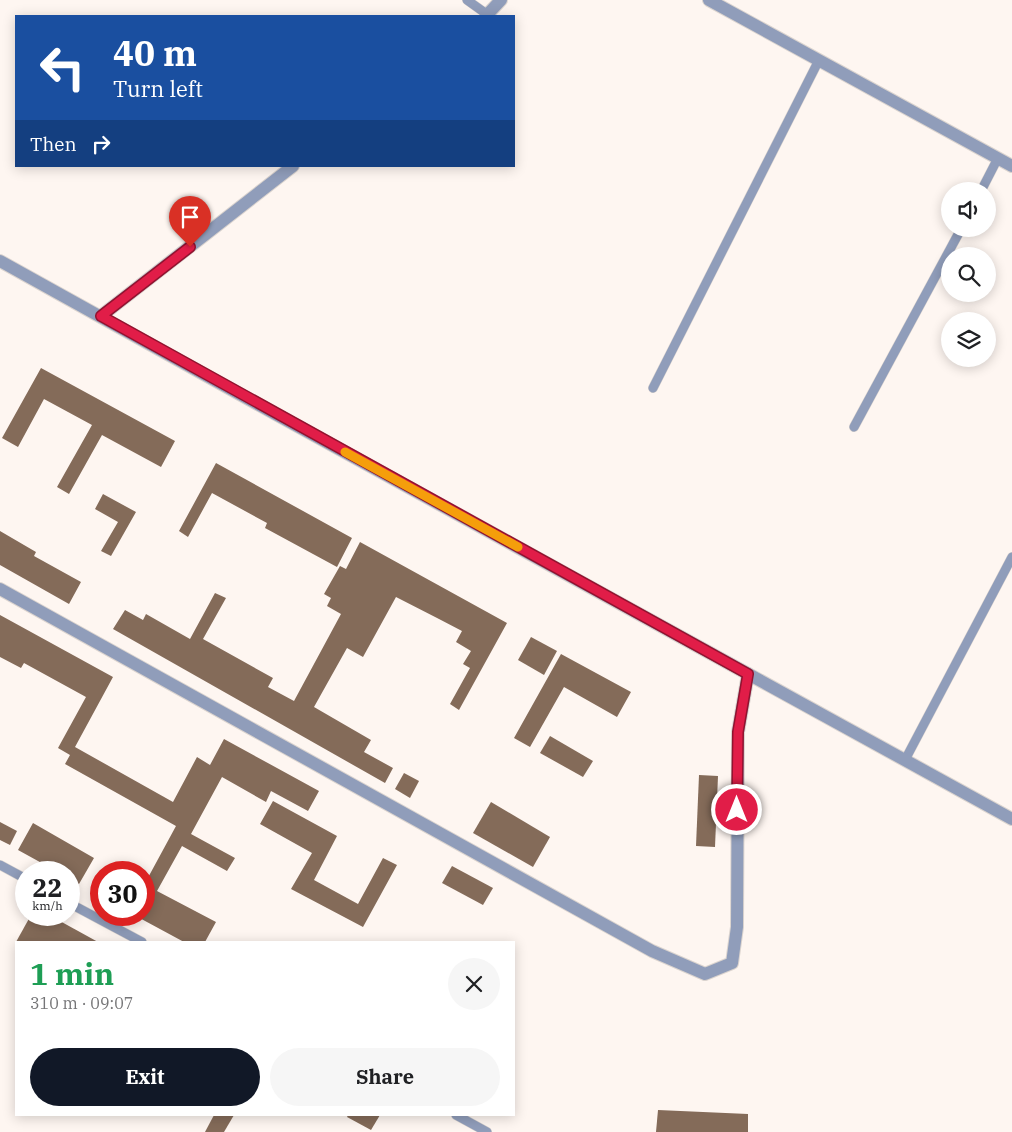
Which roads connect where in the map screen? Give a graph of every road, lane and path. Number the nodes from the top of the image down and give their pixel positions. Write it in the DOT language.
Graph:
graph roads {
  1 [pos="467,0"];
  2 [pos="501,0"];
  3 [pos="709,0"];
  4 [pos="486,15"];
  5 [pos="488,15"];
  6 [pos="819,60"];
  7 [pos="998,158"];
  8 [pos="1012,166"];
  9 [pos="292,167"];
  10 [pos="986,182"];
  11 [pos="957,237"];
  12 [pos="0,261"];
  13 [pos="101,316"];
  14 [pos="653,388"];
  15 [pos="854,427"];
  16 [pos="1012,558"];
  17 [pos="0,590"];
  18 [pos="748,674"];
  19 [pos="905,760"];
  20 [pos="1012,819"];
  21 [pos="0,865"];
  22 [pos="15,873"];
  23 [pos="80,908"];
  24 [pos="140,941"];
  25 [pos="458,1116"];
  26 [pos="487,1132"];
  1 -- 4 [label="lane"];
  2 -- 5 [label="street"];
  3 -- 6 [label="street"];
  6 -- 7 [label="street"];
  6 -- 14 [label="lane"];
  7 -- 8 [label="street"];
  7 -- 10 [label="lane"];
  9 -- 13 [label="street"];
  11 -- 15 [label="lane"];
  12 -- 13 [label="street"];
  13 -- 18 [label="street"];
  16 -- 19 [label="lane"];
  17 -- 18 [label="street"];
  18 -- 19 [label="street"];
  19 -- 20 [label="street"];
  21 -- 22 [label="lane"];
  23 -- 24 [label="lane"];
  25 -- 26 [label="lane"];
}
